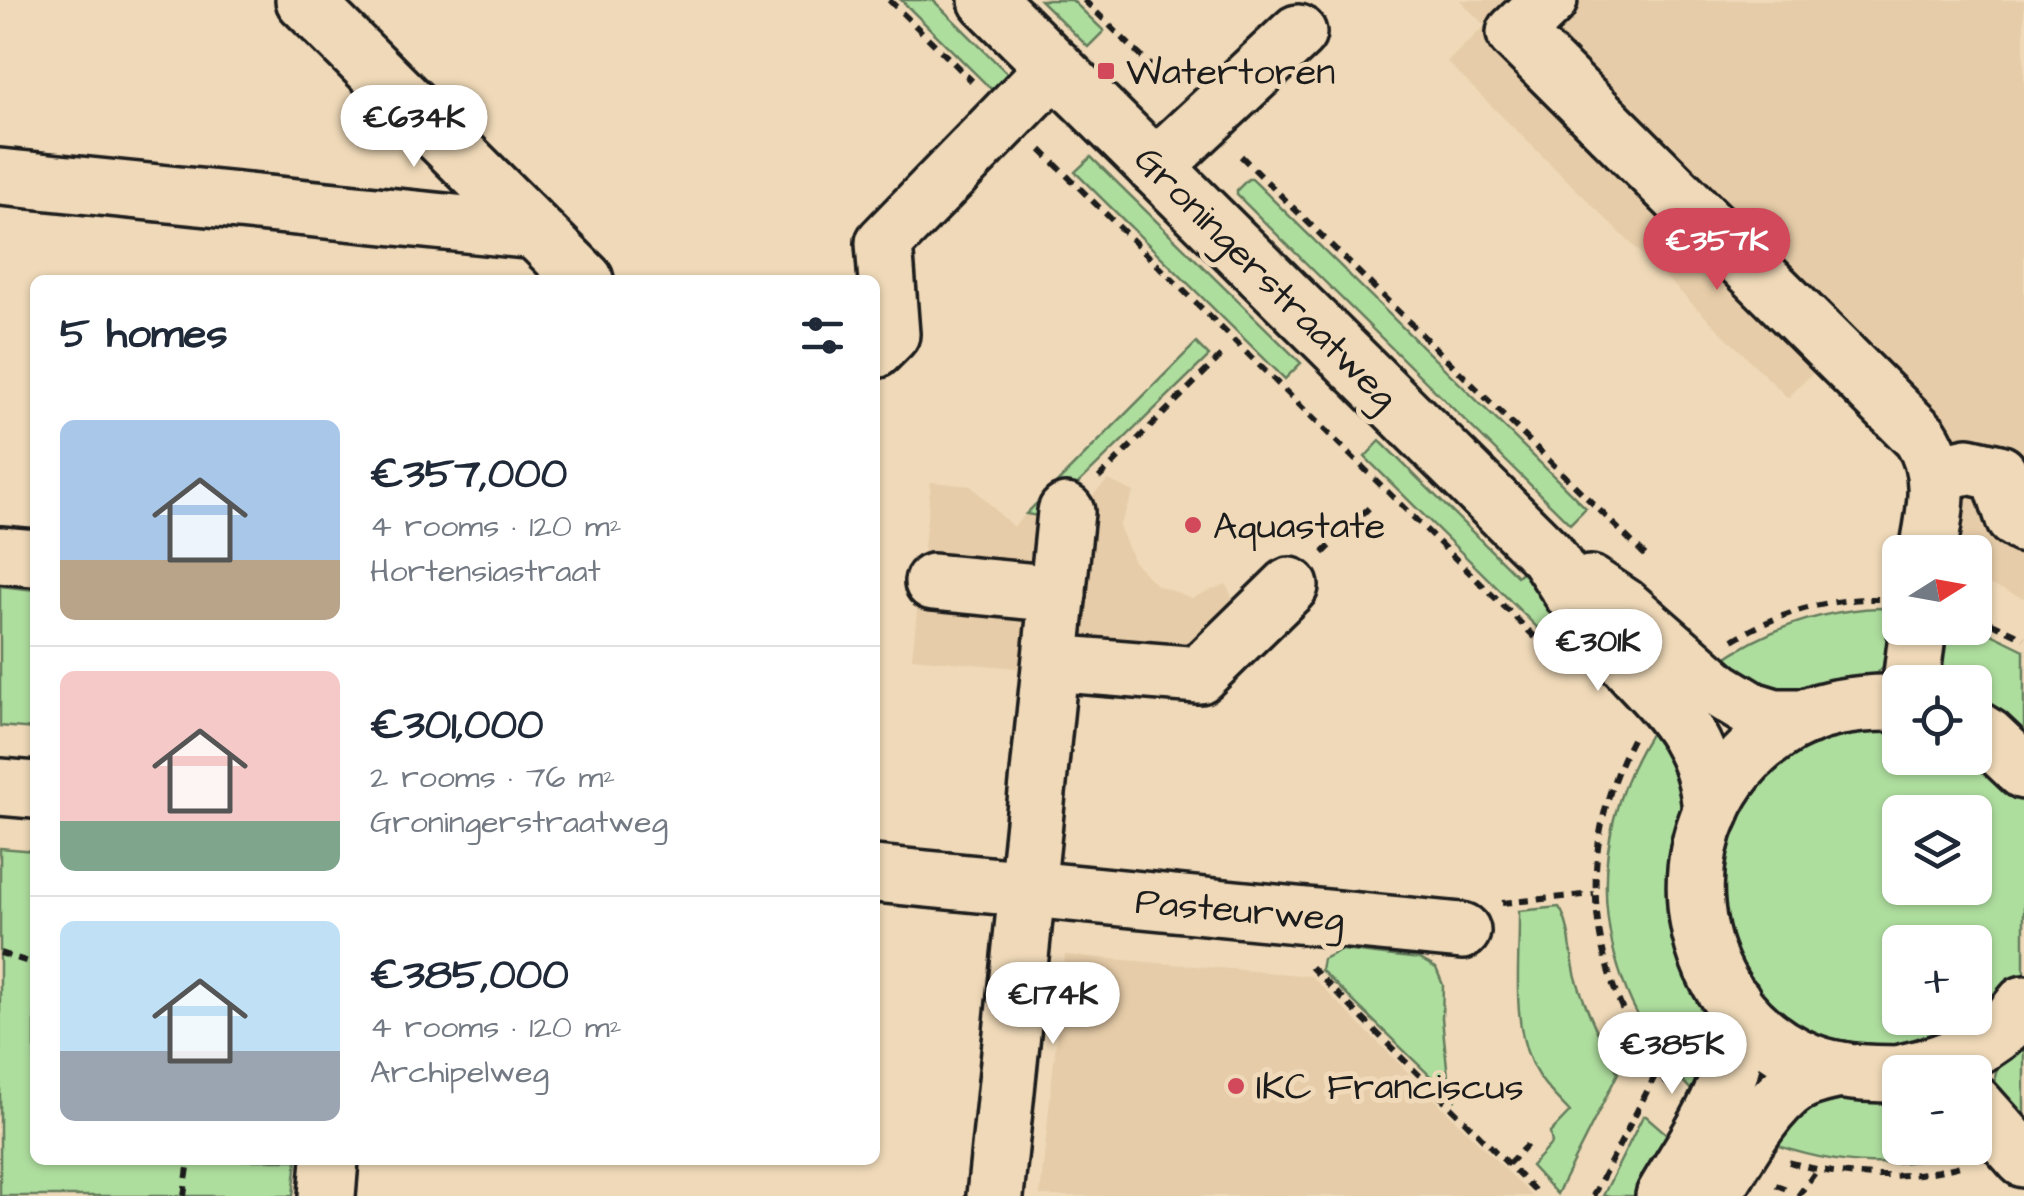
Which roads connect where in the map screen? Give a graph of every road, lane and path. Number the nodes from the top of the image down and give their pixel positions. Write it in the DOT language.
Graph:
graph roads {
  1 [pos="304,0"];
  2 [pos="889,0"];
  3 [pos="987,0"];
  4 [pos="1084,0"];
  5 [pos="1532,17"];
  6 [pos="1298,33"];
  7 [pos="1055,68"];
  8 [pos="1007,116"];
  9 [pos="1204,119"];
  10 [pos="1156,167"];
  11 [pos="0,177"];
  12 [pos="536,231"];
  13 [pos="580,275"];
  14 [pos="880,345"];
  15 [pos="1222,355"];
  16 [pos="1936,472"];
  17 [pos="1372,505"];
  18 [pos="1066,512"];
  19 [pos="2024,525"];
  20 [pos="1931,535"];
  21 [pos="0,555"];
  22 [pos="1546,555"];
  23 [pos="30,558"];
  24 [pos="1660,570"];
  25 [pos="933,582"];
  26 [pos="1290,586"];
  27 [pos="1058,594"];
  28 [pos="1992,624"];
  29 [pos="2024,638"];
  30 [pos="1552,654"];
  31 [pos="1052,663"];
  32 [pos="1882,703"];
  33 [pos="1807,717"];
  34 [pos="0,787"];
  35 [pos="30,790"];
  36 [pos="1711,813"];
  37 [pos="880,874"];
  38 [pos="1026,889"];
  39 [pos="1594,894"];
  40 [pos="1306,916"];
  41 [pos="1462,930"];
  42 [pos="0,953"];
  43 [pos="30,962"];
  44 [pos="1733,1002"];
  45 [pos="2024,1004"];
  46 [pos="1967,1055"];
  47 [pos="1841,1070"];
  48 [pos="1656,1074"];
  49 [pos="1882,1074"];
  50 [pos="1992,1128"];
  51 [pos="1746,1144"];
  52 [pos="1527,1145"];
  53 [pos="2018,1153"];
  54 [pos="1508,1164"];
  55 [pos="188,1165"];
  56 [pos="330,1165"];
  57 [pos="1817,1170"];
  58 [pos="184,1196"];
  59 [pos="327,1196"];
  60 [pos="995,1196"];
  61 [pos="1540,1196"];
  62 [pos="1593,1196"];
  63 [pos="1664,1196"];
  64 [pos="1712,1196"];
  65 [pos="1798,1196"];
  1 -- 12 [label="street"];
  2 -- 8 [label="path"];
  3 -- 7 [label="street, Groningerstraatweg"];
  4 -- 9 [label="path"];
  5 -- 16 [label="street"];
  6 -- 9 [label="street"];
  7 -- 8 [label="street"];
  7 -- 10 [label="street, Groningerstraatweg"];
  8 -- 14 [label="street"];
  8 -- 30 [label="path"];
  9 -- 10 [label="street"];
  9 -- 24 [label="path"];
  10 -- 22 [label="street, Groningerstraatweg"];
  11 -- 12 [label="street"];
  12 -- 13 [label="street"];
  15 -- 18 [label="path"];
  16 -- 19 [label="street"];
  16 -- 20 [label="street"];
  17 -- 26 [label="path"];
  18 -- 27 [label="street"];
  21 -- 23 [label="street"];
  22 -- 33 [label="street, Groningerstraatweg"];
  22 -- 36 [label="street, Groningerstraatweg"];
  25 -- 27 [label="street"];
  26 -- 31 [label="street"];
  27 -- 31 [label="street"];
  28 -- 29 [label="path"];
  31 -- 38 [label="street"];
  32 -- 33 [label="street"];
  33 -- 36 [label="street"];
  34 -- 35 [label="street"];
  36 -- 44 [label="street"];
  37 -- 38 [label="street, Pasteurweg"];
  38 -- 40 [label="street, Pasteurweg"];
  38 -- 60 [label="street"];
  39 -- 41 [label="path"];
  40 -- 41 [label="street, Pasteurweg"];
  40 -- 54 [label="path"];
  42 -- 43 [label="path"];
  44 -- 47 [label="street"];
  44 -- 63 [label="street"];
  45 -- 46 [label="street"];
  47 -- 49 [label="street"];
  47 -- 51 [label="street"];
  48 -- 62 [label="path"];
  50 -- 53 [label="street"];
  51 -- 57 [label="path"];
  51 -- 64 [label="street"];
  52 -- 54 [label="path"];
  53 -- 57 [label="path"];
  54 -- 61 [label="path"];
  55 -- 58 [label="path"];
  56 -- 59 [label="street"];
  57 -- 65 [label="path"];
}
